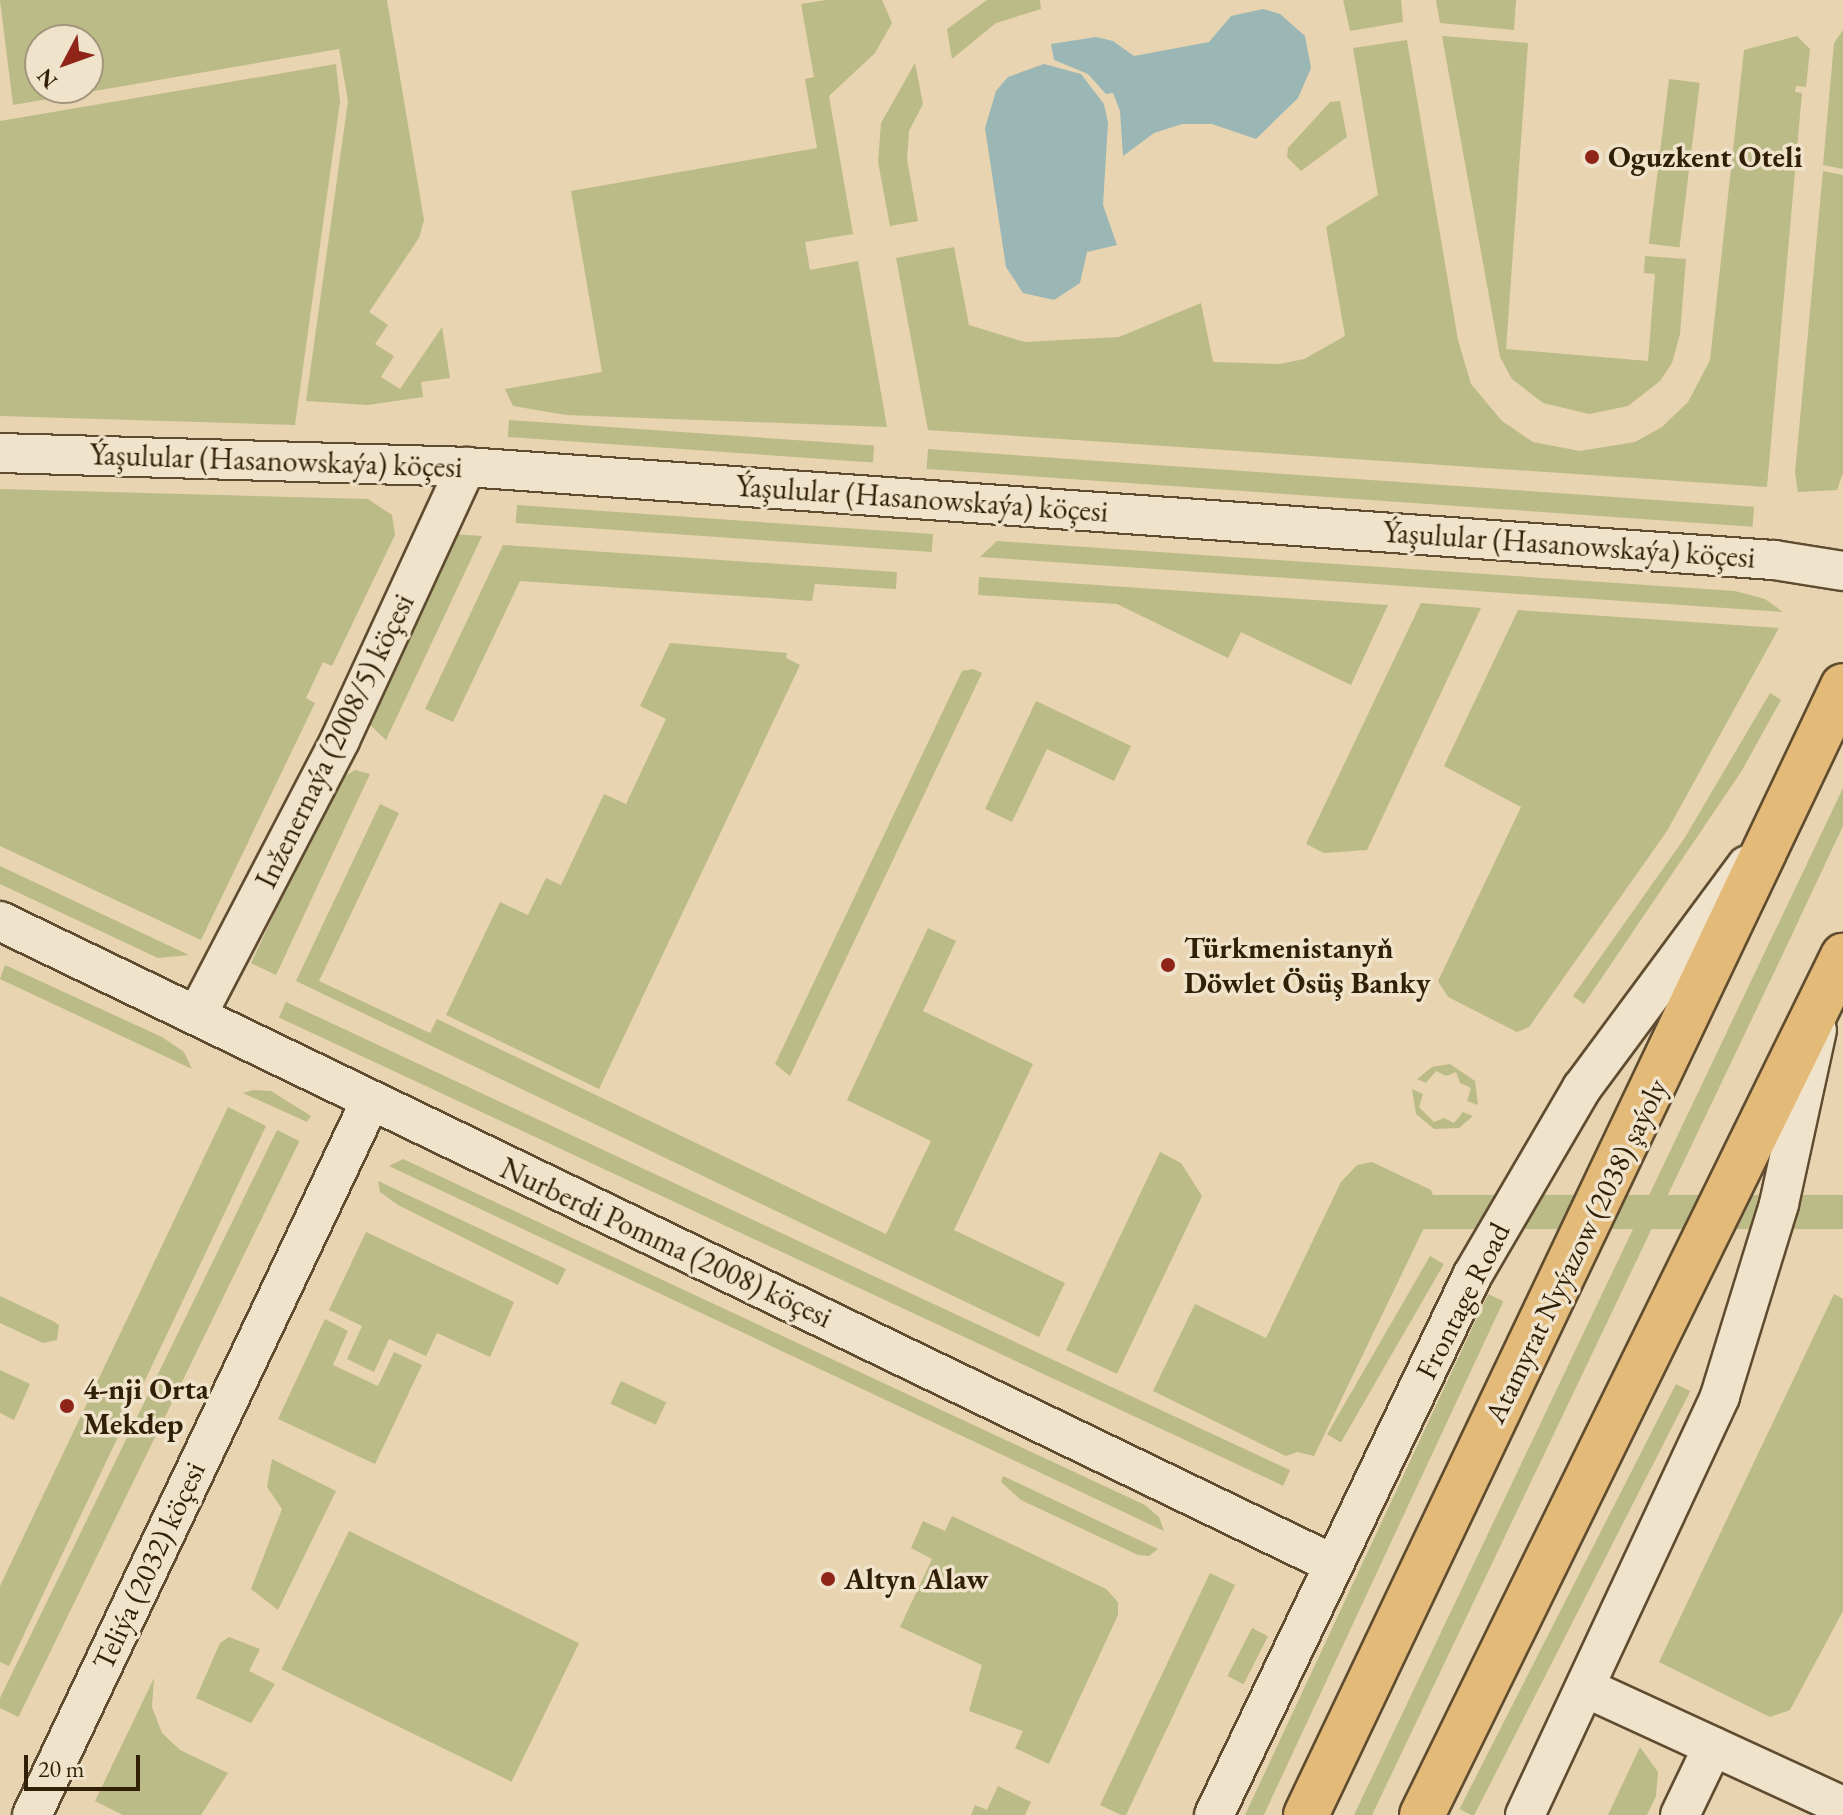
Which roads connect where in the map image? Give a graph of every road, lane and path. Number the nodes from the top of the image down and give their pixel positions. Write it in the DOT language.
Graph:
graph roads {
  1 [pos="0,453"];
  2 [pos="466,467"];
  3 [pos="1843,571"];
  4 [pos="1843,686"];
  5 [pos="1779,826"];
  6 [pos="0,921"];
  7 [pos="1843,956"];
  8 [pos="1825,995"];
  9 [pos="198,1013"];
  10 [pos="370,1102"];
  11 [pos="1333,1564"];
  12 [pos="1586,1688"];
  13 [pos="1713,1746"];
  14 [pos="1843,1806"];
  15 [pos="32,1815"];
  16 [pos="1214,1815"];
  17 [pos="1306,1815"];
  18 [pos="1422,1815"];
  19 [pos="1525,1815"];
  20 [pos="1680,1815"];
  1 -- 2 [label="street, Ýaşulular (Hasanowskaýa) köçesi"];
  2 -- 3 [label="street, Ýaşulular (Hasanowskaýa) köçesi"];
  2 -- 9 [label="street, Inženernaýa (2008/5) köçesi"];
  4 -- 5 [label="main road, Atamyrat Nyýazow (2038) şaýoly"];
  5 -- 11 [label="street, Frontage Road"];
  5 -- 17 [label="main road, Atamyrat Nyýazow (2038) şaýoly"];
  6 -- 9 [label="street, Nurberdi Pomma (2008) köçesi"];
  7 -- 8 [label="main road"];
  8 -- 12 [label="street"];
  8 -- 18 [label="main road"];
  9 -- 10 [label="street, Nurberdi Pomma (2008) köçesi"];
  10 -- 11 [label="street, Nurberdi Pomma (2008) köçesi"];
  10 -- 15 [label="street, Teliýa (2032) köçesi"];
  11 -- 16 [label="street, Frontage Road"];
  12 -- 13 [label="street"];
  12 -- 19 [label="street"];
  13 -- 14 [label="street"];
  13 -- 20 [label="street"];
}
